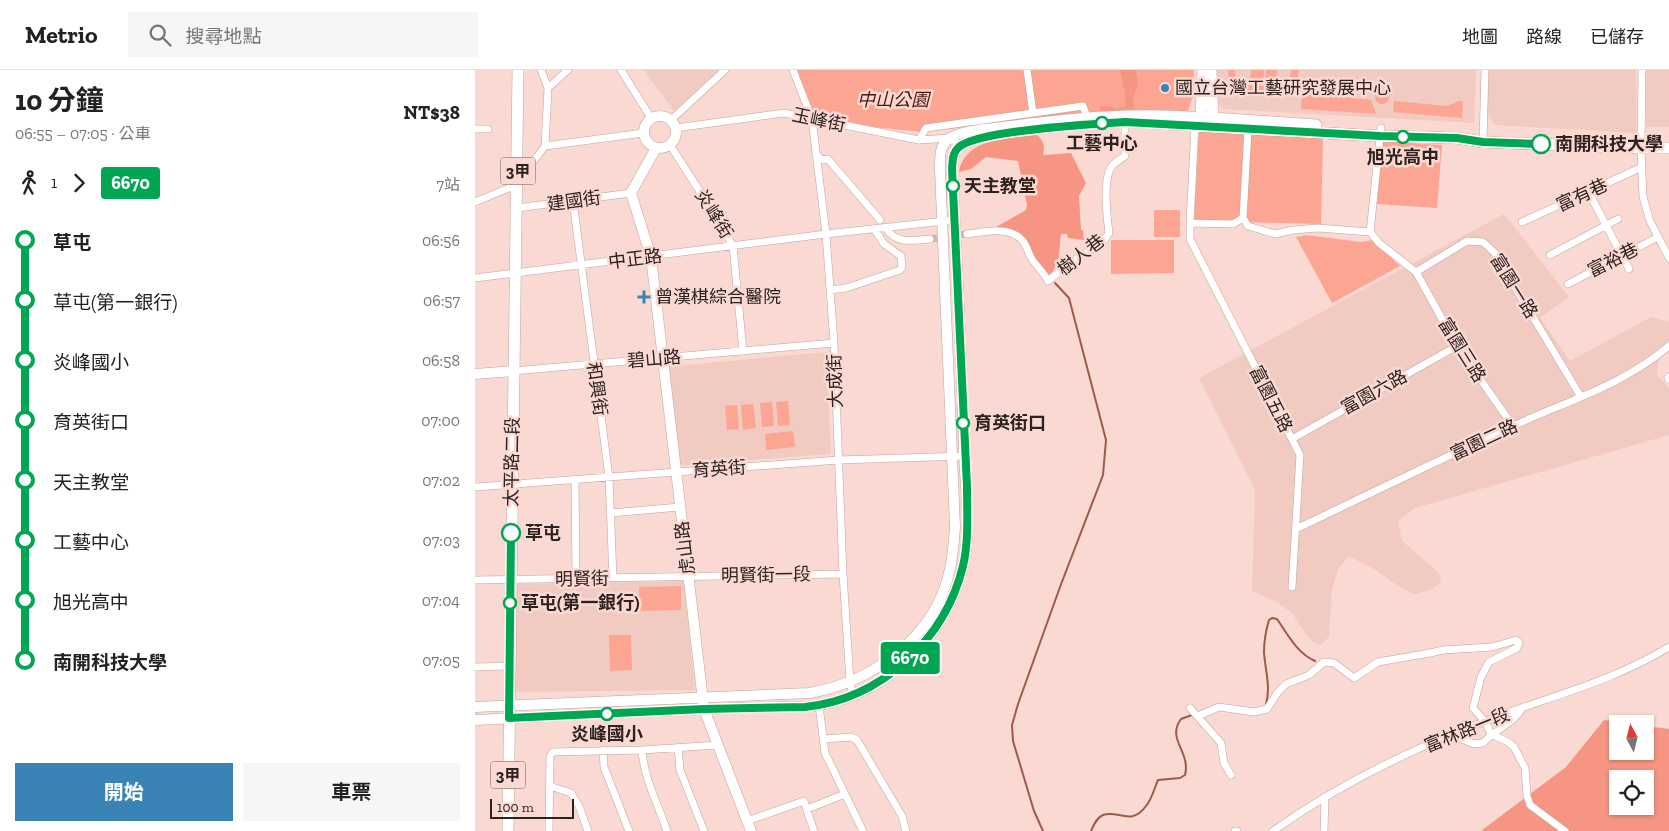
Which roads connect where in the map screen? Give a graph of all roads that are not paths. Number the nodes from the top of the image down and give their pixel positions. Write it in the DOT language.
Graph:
graph roads {
  1 [pos="518,70"];
  2 [pos="541,70"];
  3 [pos="568,70"];
  4 [pos="621,70"];
  5 [pos="725,70"];
  6 [pos="793,70"];
  7 [pos="1027,70"];
  8 [pos="1203,70"];
  9 [pos="1211,70"];
  10 [pos="1485,70"];
  11 [pos="1642,70"];
  12 [pos="548,88"];
  13 [pos="1033,113"];
  14 [pos="651,118"];
  15 [pos="1125,118"];
  16 [pos="812,119"];
  17 [pos="1087,121"];
  18 [pos="1206,122"];
  19 [pos="674,124"];
  20 [pos="475,129"];
  21 [pos="488,129"];
  22 [pos="1248,129"];
  23 [pos="1380,132"];
  24 [pos="643,133"];
  25 [pos="950,138"];
  26 [pos="1483,139"];
  27 [pos="919,140"];
  28 [pos="1669,141"];
  29 [pos="1641,144"];
  30 [pos="669,145"];
  31 [pos="545,146"];
  32 [pos="960,146"];
  33 [pos="656,148"];
  34 [pos="1669,148"];
  35 [pos="817,155"];
  36 [pos="1642,167"];
  37 [pos="517,182"];
  38 [pos="631,193"];
  39 [pos="1589,193"];
  40 [pos="573,201"];
  41 [pos="475,202"];
  42 [pos="517,208"];
  43 [pos="1243,218"];
  44 [pos="1618,219"];
  45 [pos="880,220"];
  46 [pos="954,220"];
  47 [pos="943,221"];
  48 [pos="1522,222"];
  49 [pos="1190,223"];
  50 [pos="1607,225"];
  51 [pos="886,228"];
  52 [pos="875,230"];
  53 [pos="1370,232"];
  54 [pos="826,234"];
  55 [pos="967,234"];
  56 [pos="1658,237"];
  57 [pos="929,239"];
  58 [pos="733,246"];
  59 [pos="1550,255"];
  60 [pos="1622,256"];
  61 [pos="651,257"];
  62 [pos="1669,258"];
  63 [pos="581,265"];
  64 [pos="1629,269"];
  65 [pos="516,272"];
  66 [pos="1416,272"];
  67 [pos="475,278"];
  68 [pos="1567,284"];
  69 [pos="830,290"];
  70 [pos="834,343"];
  71 [pos="1457,346"];
  72 [pos="1669,346"];
  73 [pos="743,351"];
  74 [pos="664,358"];
  75 [pos="593,364"];
  76 [pos="513,371"];
  77 [pos="475,374"];
  78 [pos="1581,398"];
  79 [pos="1513,426"];
  80 [pos="1292,439"];
  81 [pos="964,456"];
  82 [pos="952,457"];
  83 [pos="839,460"];
  84 [pos="677,472"];
  85 [pos="609,476"];
  86 [pos="575,479"];
  87 [pos="512,484"];
  88 [pos="475,487"];
  89 [pos="680,507"];
  90 [pos="610,513"];
  91 [pos="1296,529"];
  92 [pos="843,574"];
  93 [pos="689,577"];
  94 [pos="613,578"];
  95 [pos="576,579"];
  96 [pos="475,580"];
  97 [pos="510,580"];
  98 [pos="1292,587"];
  99 [pos="1669,647"];
  100 [pos="510,666"];
  101 [pos="475,667"];
  102 [pos="850,682"];
  103 [pos="853,695"];
  104 [pos="703,704"];
  105 [pos="509,705"];
  106 [pos="819,705"];
  107 [pos="475,707"];
  108 [pos="1523,707"];
  109 [pos="509,718"];
  110 [pos="475,720"];
  111 [pos="1485,721"];
  112 [pos="1491,734"];
  113 [pos="1452,735"];
  114 [pos="824,739"];
  115 [pos="718,745"];
  116 [pos="678,747"];
  117 [pos="603,750"];
  118 [pos="642,750"];
  119 [pos="1231,775"];
  120 [pos="550,786"];
  121 [pos="845,794"];
  122 [pos="1325,797"];
  123 [pos="806,805"];
  124 [pos="747,821"];
  125 [pos="508,831"];
  126 [pos="549,831"];
  127 [pos="587,831"];
  128 [pos="629,831"];
  129 [pos="667,831"];
  130 [pos="703,831"];
  131 [pos="751,831"];
  132 [pos="814,831"];
  133 [pos="863,831"];
  134 [pos="906,831"];
  135 [pos="1273,831"];
  136 [pos="1324,831"];
  137 [pos="1565,831"];
  1 -- 37 [label="main road, 3甲"];
  2 -- 12 [label="street"];
  3 -- 12 [label="street"];
  4 -- 14 [label="street"];
  5 -- 19 [label="street"];
  6 -- 16 [label="street, 大成街"];
  7 -- 13 [label="street"];
  8 -- 18 [label="main road"];
  9 -- 18 [label="main road"];
  10 -- 26 [label="street"];
  11 -- 29 [label="street"];
  12 -- 31 [label="street"];
  13 -- 17 [label="street"];
  13 -- 27 [label="street"];
  14 -- 19 [label="street"];
  14 -- 24 [label="street"];
  15 -- 17 [label="street"];
  15 -- 18 [label="street"];
  15 -- 55 [label="street, 樹人巷"];
  16 -- 19 [label="street, 玉峰街"];
  16 -- 27 [label="street, 玉峰街"];
  16 -- 35 [label="street, 大成街"];
  17 -- 25 [label="street"];
  17 -- 32 [label="street"];
  18 -- 22 [label="main road"];
  18 -- 23 [label="main road"];
  18 -- 49 [label="street, 富園五路"];
  19 -- 30 [label="street"];
  20 -- 21 [label="street"];
  22 -- 23 [label="main road"];
  22 -- 43 [label="street"];
  23 -- 26 [label="main road"];
  23 -- 53 [label="street"];
  24 -- 31 [label="street"];
  24 -- 33 [label="street"];
  25 -- 27 [label="street, 玉峰街"];
  25 -- 32 [label="street"];
  25 -- 47 [label="street"];
  26 -- 29 [label="main road"];
  28 -- 29 [label="main road"];
  29 -- 34 [label="main road"];
  29 -- 36 [label="street"];
  30 -- 33 [label="street"];
  30 -- 58 [label="street, 炎峰街"];
  31 -- 37 [label="street"];
  32 -- 46 [label="street"];
  33 -- 38 [label="street"];
  35 -- 45 [label="street"];
  35 -- 54 [label="street, 大成街"];
  36 -- 39 [label="street, 富有巷"];
  36 -- 56 [label="street"];
  37 -- 41 [label="street"];
  37 -- 42 [label="main road, 3甲"];
  38 -- 40 [label="street, 建國街"];
  38 -- 61 [label="street, 虎山路"];
  39 -- 48 [label="street, 富有巷"];
  39 -- 50 [label="street"];
  40 -- 42 [label="street, 建國街"];
  40 -- 63 [label="street, 和興街"];
  42 -- 65 [label="main road, 3甲"];
  43 -- 49 [label="street"];
  43 -- 53 [label="street"];
  44 -- 50 [label="street"];
  46 -- 47 [label="street, 中正路"];
  46 -- 81 [label="street"];
  47 -- 51 [label="street, 中正路"];
  47 -- 82 [label="street"];
  49 -- 80 [label="street, 富園五路"];
  50 -- 59 [label="street"];
  50 -- 60 [label="street"];
  51 -- 52 [label="street, 中正路"];
  51 -- 57 [label="street"];
  52 -- 54 [label="street, 中正路"];
  52 -- 69 [label="street"];
  53 -- 66 [label="street"];
  54 -- 58 [label="street, 中正路"];
  54 -- 69 [label="street, 大成街"];
  56 -- 60 [label="street, 富裕巷"];
  56 -- 62 [label="street"];
  58 -- 61 [label="street, 中正路"];
  58 -- 73 [label="street, 炎峰街"];
  60 -- 64 [label="street"];
  60 -- 68 [label="street, 富裕巷"];
  61 -- 63 [label="street, 中正路"];
  61 -- 74 [label="street, 虎山路"];
  63 -- 65 [label="street, 中正路"];
  63 -- 75 [label="street, 和興街"];
  65 -- 67 [label="street, 中正路"];
  65 -- 76 [label="main road, 太平路二段 / 3甲"];
  66 -- 71 [label="street, 富園三路"];
  66 -- 78 [label="street, 富園一路"];
  69 -- 70 [label="street, 大成街"];
  70 -- 73 [label="street, 碧山路"];
  70 -- 83 [label="street, 大成街"];
  71 -- 79 [label="street, 富園三路"];
  71 -- 80 [label="street, 富園六路"];
  72 -- 78 [label="street, 富園二路"];
  73 -- 74 [label="street, 碧山路"];
  74 -- 75 [label="street, 碧山路"];
  74 -- 84 [label="street, 虎山路"];
  75 -- 76 [label="street, 碧山路"];
  75 -- 85 [label="street, 和興街"];
  76 -- 77 [label="street, 碧山路"];
  76 -- 87 [label="main road, 太平路二段 / 3甲"];
  78 -- 79 [label="street, 富園二路"];
  79 -- 91 [label="street, 富園二路"];
  80 -- 91 [label="street, 富園五路"];
  81 -- 82 [label="street, 育英街"];
  81 -- 103 [label="street"];
  82 -- 83 [label="street, 育英街"];
  82 -- 102 [label="street"];
  83 -- 84 [label="street, 育英街"];
  83 -- 92 [label="street, 大成街"];
  84 -- 85 [label="street, 育英街"];
  84 -- 89 [label="street, 虎山路"];
  85 -- 86 [label="street, 育英街"];
  85 -- 90 [label="street, 和興街"];
  86 -- 87 [label="street, 育英街"];
  86 -- 95 [label="street"];
  87 -- 88 [label="street, 育英街"];
  87 -- 97 [label="main road, 太平路二段 / 3甲"];
  89 -- 90 [label="street"];
  89 -- 93 [label="street, 虎山路"];
  90 -- 94 [label="street, 和興街"];
  91 -- 98 [label="street, 富園五路"];
  92 -- 93 [label="street, 明賢街一段"];
  92 -- 102 [label="street, 大成街"];
  93 -- 94 [label="street, 明賢街"];
  93 -- 104 [label="street, 虎山路"];
  94 -- 95 [label="street, 明賢街"];
  95 -- 97 [label="street, 明賢街"];
  96 -- 97 [label="street, 明賢街"];
  97 -- 100 [label="main road, 太平路二段 / 3甲"];
  99 -- 108 [label="street, 富林路一段"];
  100 -- 101 [label="street"];
  100 -- 105 [label="main road, 太平路二段 / 3甲"];
  102 -- 103 [label="street, 大成街"];
  102 -- 104 [label="street"];
  103 -- 106 [label="street"];
  104 -- 105 [label="street"];
  104 -- 106 [label="street"];
  104 -- 109 [label="street"];
  104 -- 115 [label="street, 虎山路"];
  105 -- 107 [label="street"];
  105 -- 109 [label="main road, 太平路二段 / 3甲"];
  106 -- 114 [label="street"];
  108 -- 111 [label="street, 富林路一段"];
  108 -- 112 [label="street"];
  109 -- 110 [label="street"];
  109 -- 125 [label="main road, 太平路二段 / 3甲"];
  111 -- 112 [label="street"];
  111 -- 113 [label="street, 富林路一段"];
  111 -- 119 [label="street"];
  112 -- 113 [label="street"];
  112 -- 137 [label="street"];
  113 -- 122 [label="street, 富林路一段"];
  114 -- 121 [label="street"];
  114 -- 134 [label="street"];
  115 -- 116 [label="street"];
  115 -- 124 [label="street, 虎山路"];
  116 -- 118 [label="street"];
  116 -- 130 [label="street"];
  117 -- 118 [label="street"];
  117 -- 120 [label="street"];
  117 -- 128 [label="street"];
  118 -- 129 [label="street"];
  120 -- 126 [label="street"];
  120 -- 127 [label="street"];
  121 -- 123 [label="street"];
  121 -- 133 [label="street"];
  122 -- 135 [label="street, 富林路一段"];
  122 -- 136 [label="street"];
  123 -- 124 [label="street"];
  123 -- 132 [label="street"];
  124 -- 131 [label="street, 虎山路"];
}
